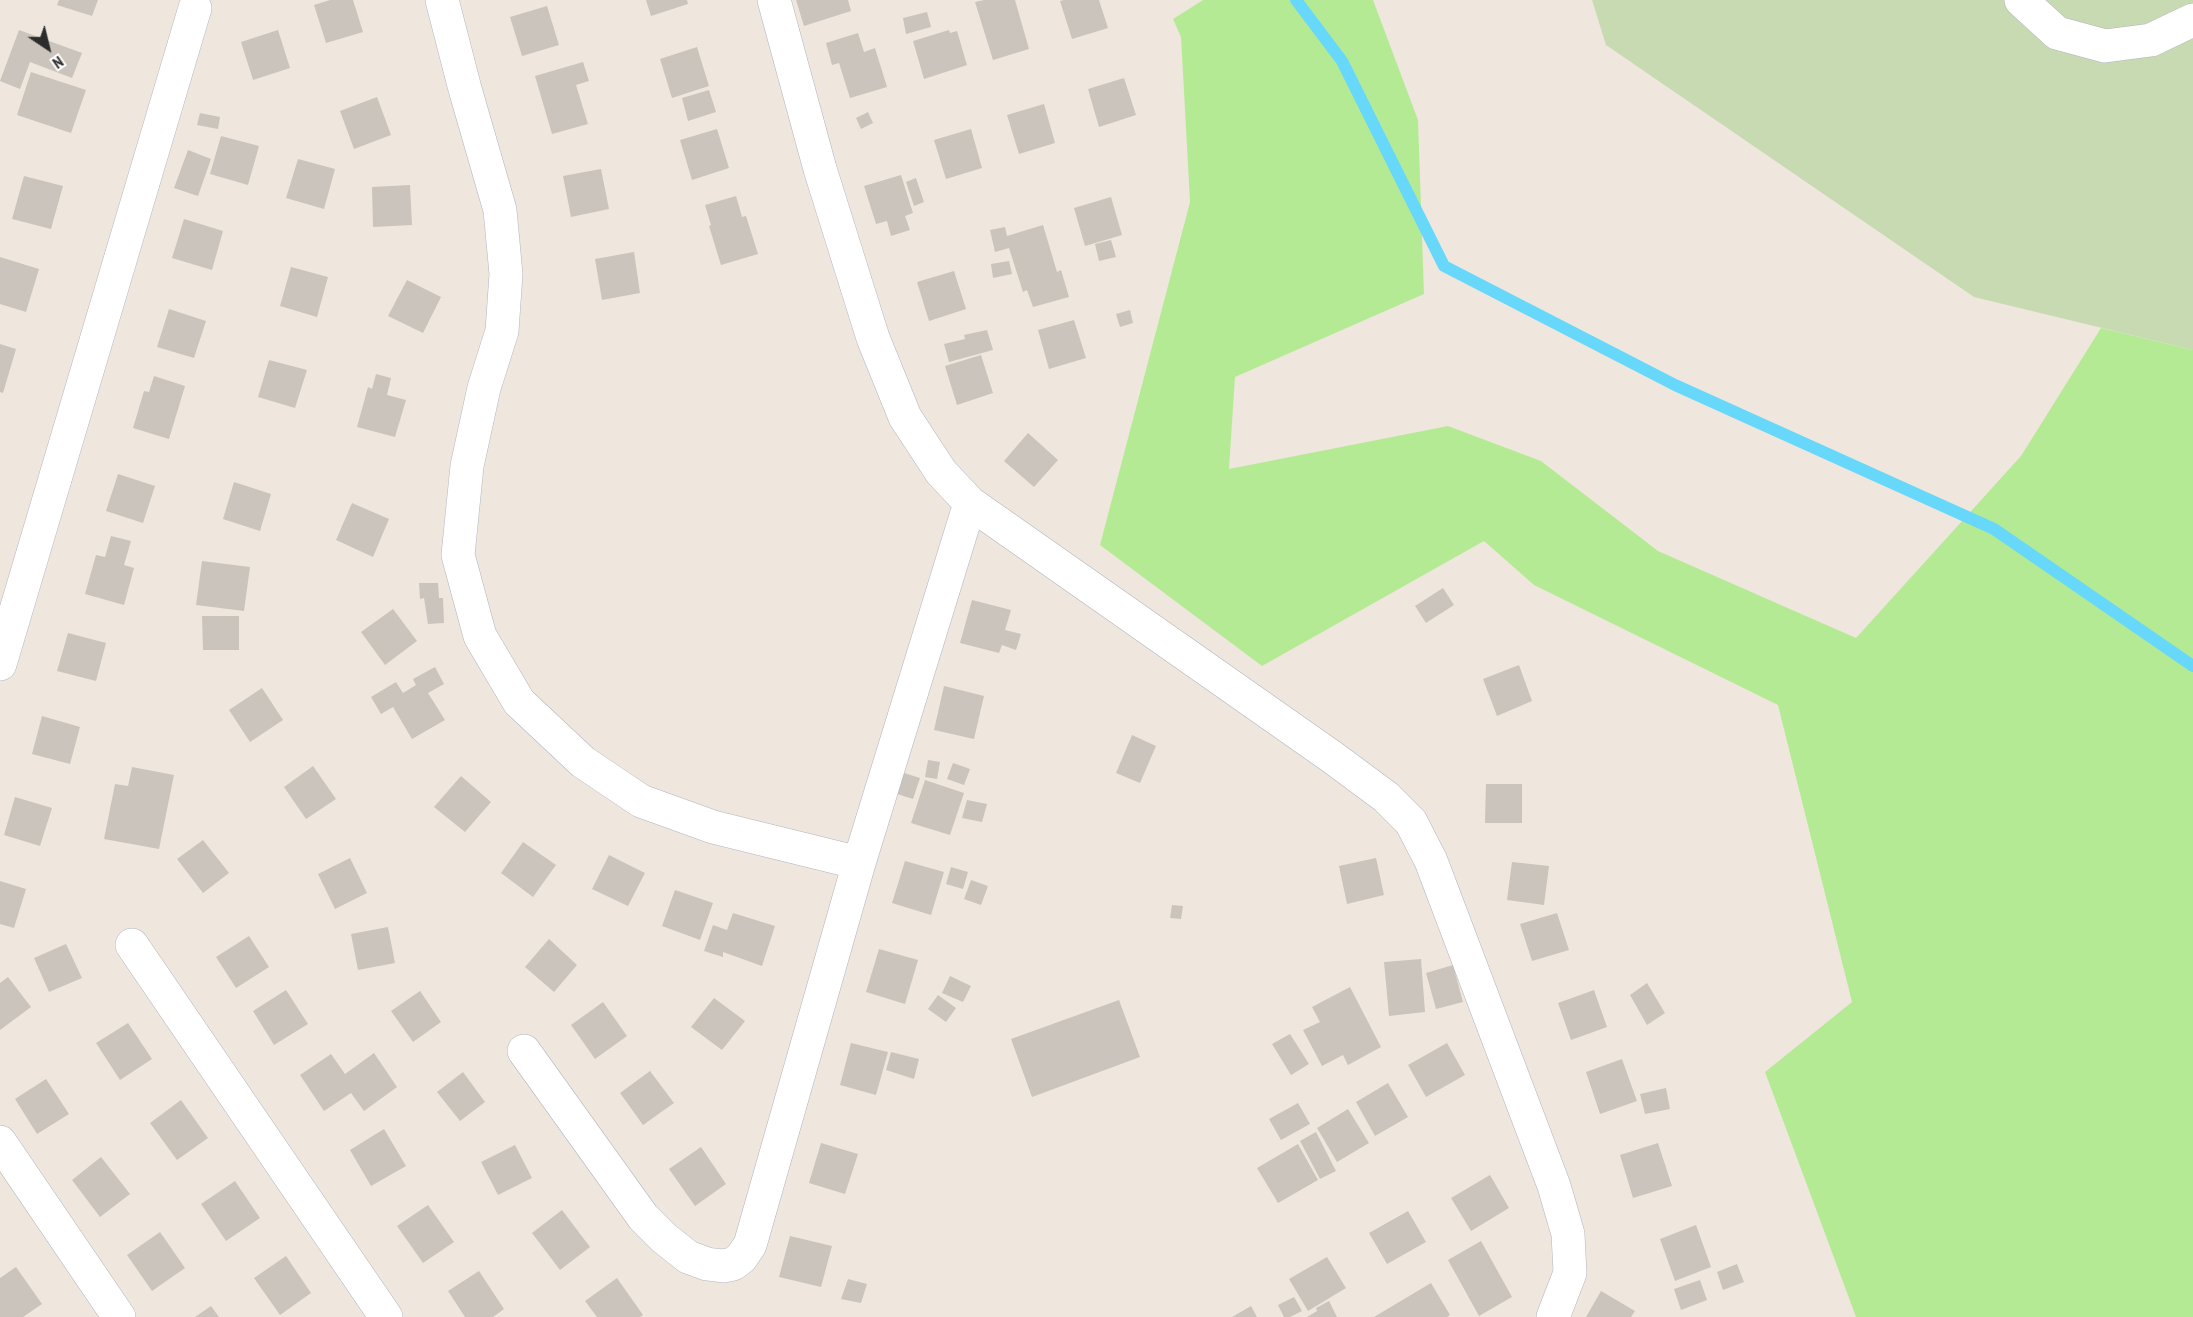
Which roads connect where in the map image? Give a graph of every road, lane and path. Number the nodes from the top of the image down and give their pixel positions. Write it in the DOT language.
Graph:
graph roads {
  1 [pos="442,0"];
  2 [pos="774,0"];
  3 [pos="2021,0"];
  4 [pos="195,8"];
  5 [pos="2193,20"];
  6 [pos="970,504"];
  7 [pos="0,664"];
  8 [pos="859,863"];
  9 [pos="132,945"];
  10 [pos="524,1051"];
  11 [pos="0,1142"];
  12 [pos="118,1317"];
  13 [pos="386,1317"];
  14 [pos="1553,1317"];
  1 -- 8 [label="street"];
  2 -- 6 [label="street"];
  3 -- 5 [label="street"];
  4 -- 7 [label="street"];
  6 -- 8 [label="street"];
  6 -- 14 [label="street"];
  8 -- 10 [label="street"];
  9 -- 13 [label="street"];
  11 -- 12 [label="street"];
}
